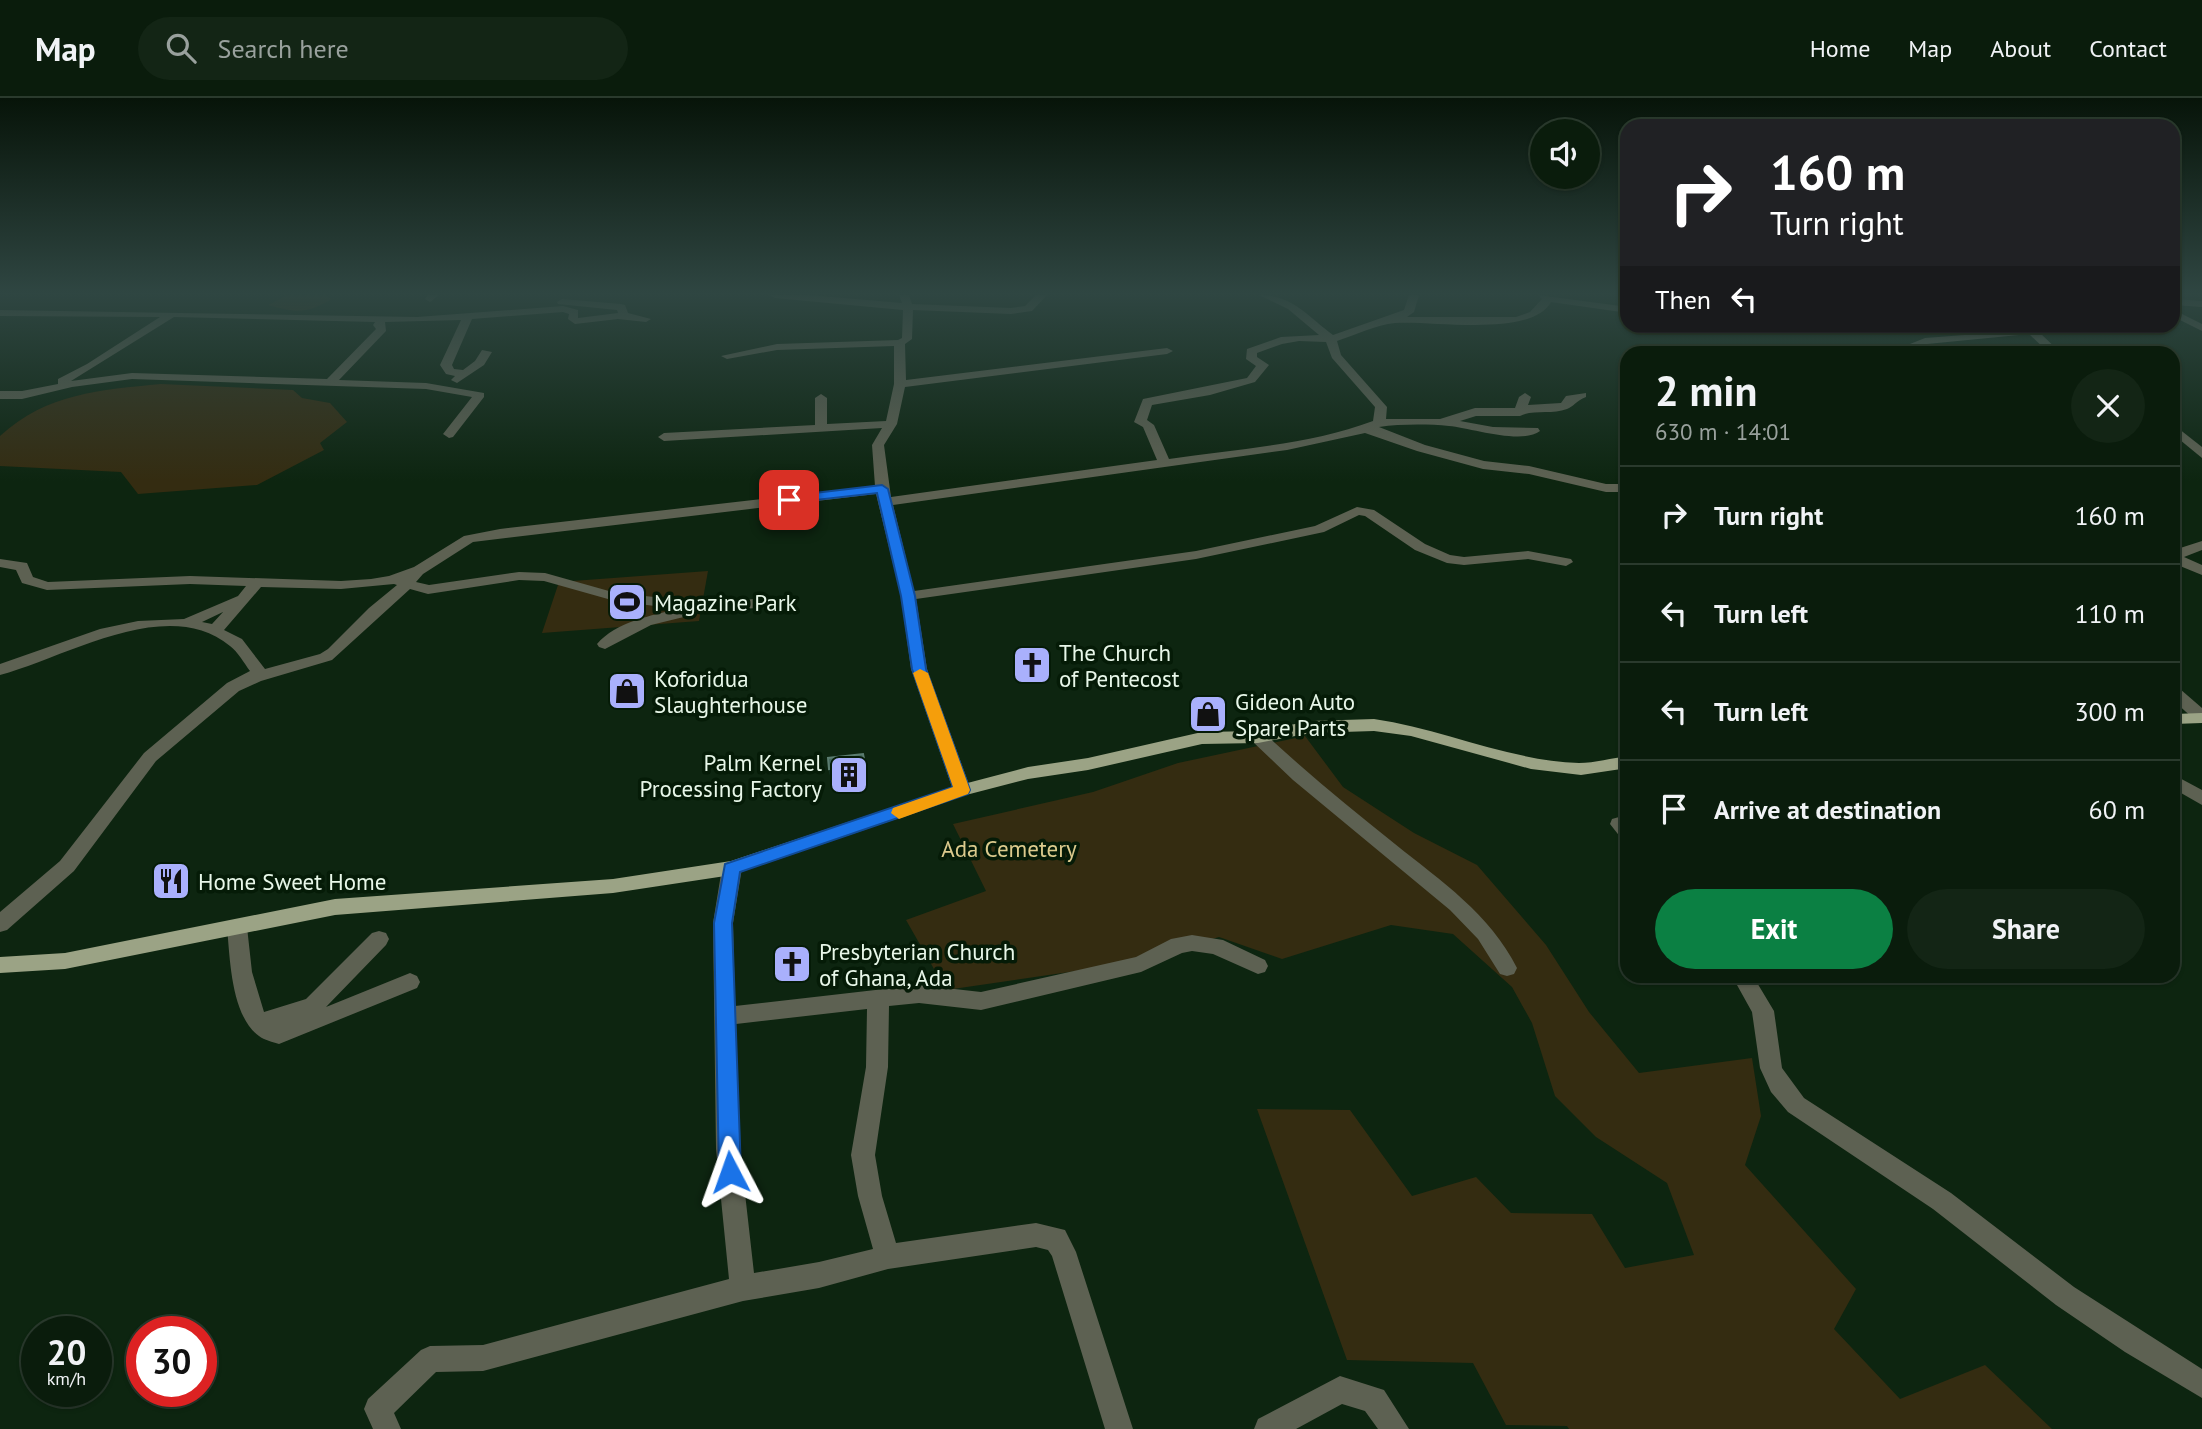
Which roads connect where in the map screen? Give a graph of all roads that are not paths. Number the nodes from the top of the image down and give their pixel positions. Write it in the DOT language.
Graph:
graph roads {
  1 [pos="105,357"];
  2 [pos="354,357"];
  3 [pos="449,357"];
  4 [pos="483,357"];
  5 [pos="900,357"];
  6 [pos="1118,357"];
  7 [pos="1252,357"];
  8 [pos="1337,357"];
  9 [pos="91,366"];
  10 [pos="463,373"];
  11 [pos="132,376"];
  12 [pos="331,381"];
  13 [pos="900,384"];
  14 [pos="447,390"];
  15 [pos="40,392"];
  16 [pos="0,395"];
  17 [pos="1582,395"];
  18 [pos="821,398"];
  19 [pos="1448,422"];
  20 [pos="891,424"];
  21 [pos="1379,424"];
  22 [pos="821,427"];
  23 [pos="1366,429"];
  24 [pos="1534,430"];
  25 [pos="449,434"];
  26 [pos="2180,434"];
  27 [pos="664,437"];
  28 [pos="2202,454"];
  29 [pos="1164,462"];
  30 [pos="1620,488"];
  31 [pos="884,495"];
  32 [pos="2202,545"];
  33 [pos="2180,553"];
  34 [pos="1566,562"];
  35 [pos="0,563"];
  36 [pos="2180,564"];
  37 [pos="2202,571"];
  38 [pos="406,578"];
  39 [pos="256,584"];
  40 [pos="908,596"];
  41 [pos="243,597"];
  42 [pos="780,605"];
  43 [pos="712,608"];
  44 [pos="189,622"];
  45 [pos="215,629"];
  46 [pos="605,644"];
  47 [pos="0,670"];
  48 [pos="255,677"];
  49 [pos="2180,698"];
  50 [pos="2202,718"];
  51 [pos="2180,719"];
  52 [pos="1258,737"];
  53 [pos="1620,763"];
  54 [pos="2180,785"];
  55 [pos="962,790"];
  56 [pos="2202,800"];
  57 [pos="732,868"];
  58 [pos="0,924"];
  59 [pos="237,927"];
  60 [pos="379,939"];
  61 [pos="0,965"];
  62 [pos="1258,966"];
  63 [pos="1507,968"];
  64 [pos="410,982"];
  65 [pos="1746,983"];
  66 [pos="878,999"];
  67 [pos="727,1016"];
  68 [pos="260,1023"];
  69 [pos="888,1257"];
  70 [pos="743,1288"];
  71 [pos="2202,1384"];
  72 [pos="387,1429"];
  73 [pos="1119,1429"];
  74 [pos="1268,1429"];
  75 [pos="1395,1429"];
  1 -- 9 [label="street"];
  2 -- 12 [label="street"];
  3 -- 10 [label="street"];
  4 -- 10 [label="street"];
  5 -- 13 [label="street"];
  6 -- 13 [label="street"];
  7 -- 29 [label="street"];
  8 -- 21 [label="street"];
  9 -- 11 [label="street"];
  9 -- 15 [label="street"];
  10 -- 14 [label="street"];
  11 -- 12 [label="street"];
  11 -- 15 [label="street"];
  12 -- 14 [label="street"];
  13 -- 20 [label="street"];
  14 -- 25 [label="street"];
  15 -- 16 [label="street"];
  17 -- 19 [label="street"];
  18 -- 22 [label="street"];
  19 -- 21 [label="street"];
  19 -- 24 [label="street"];
  20 -- 22 [label="street"];
  20 -- 31 [label="street"];
  21 -- 23 [label="street"];
  22 -- 27 [label="street"];
  23 -- 29 [label="street"];
  23 -- 30 [label="street"];
  26 -- 28 [label="street"];
  29 -- 31 [label="street"];
  31 -- 38 [label="street"];
  31 -- 40 [label="street"];
  32 -- 33 [label="street"];
  34 -- 40 [label="street"];
  35 -- 39 [label="street"];
  36 -- 37 [label="street"];
  38 -- 39 [label="street"];
  38 -- 43 [label="street"];
  38 -- 48 [label="street"];
  39 -- 41 [label="street"];
  40 -- 55 [label="street"];
  41 -- 44 [label="street"];
  41 -- 45 [label="street"];
  42 -- 43 [label="street"];
  43 -- 46 [label="street"];
  44 -- 45 [label="street"];
  44 -- 47 [label="street"];
  45 -- 48 [label="street"];
  48 -- 58 [label="street"];
  49 -- 50 [label="street"];
  50 -- 51 [label="main road"];
  52 -- 53 [label="main road"];
  52 -- 55 [label="main road"];
  52 -- 63 [label="street"];
  54 -- 56 [label="street"];
  55 -- 57 [label="main road"];
  57 -- 59 [label="main road"];
  57 -- 67 [label="street"];
  59 -- 61 [label="main road"];
  59 -- 68 [label="street"];
  60 -- 68 [label="street"];
  62 -- 66 [label="street"];
  64 -- 68 [label="street"];
  65 -- 71 [label="street"];
  66 -- 67 [label="street"];
  66 -- 69 [label="street"];
  67 -- 70 [label="street"];
  69 -- 70 [label="street"];
  69 -- 73 [label="street"];
  70 -- 72 [label="street"];
  74 -- 75 [label="street"];
}
